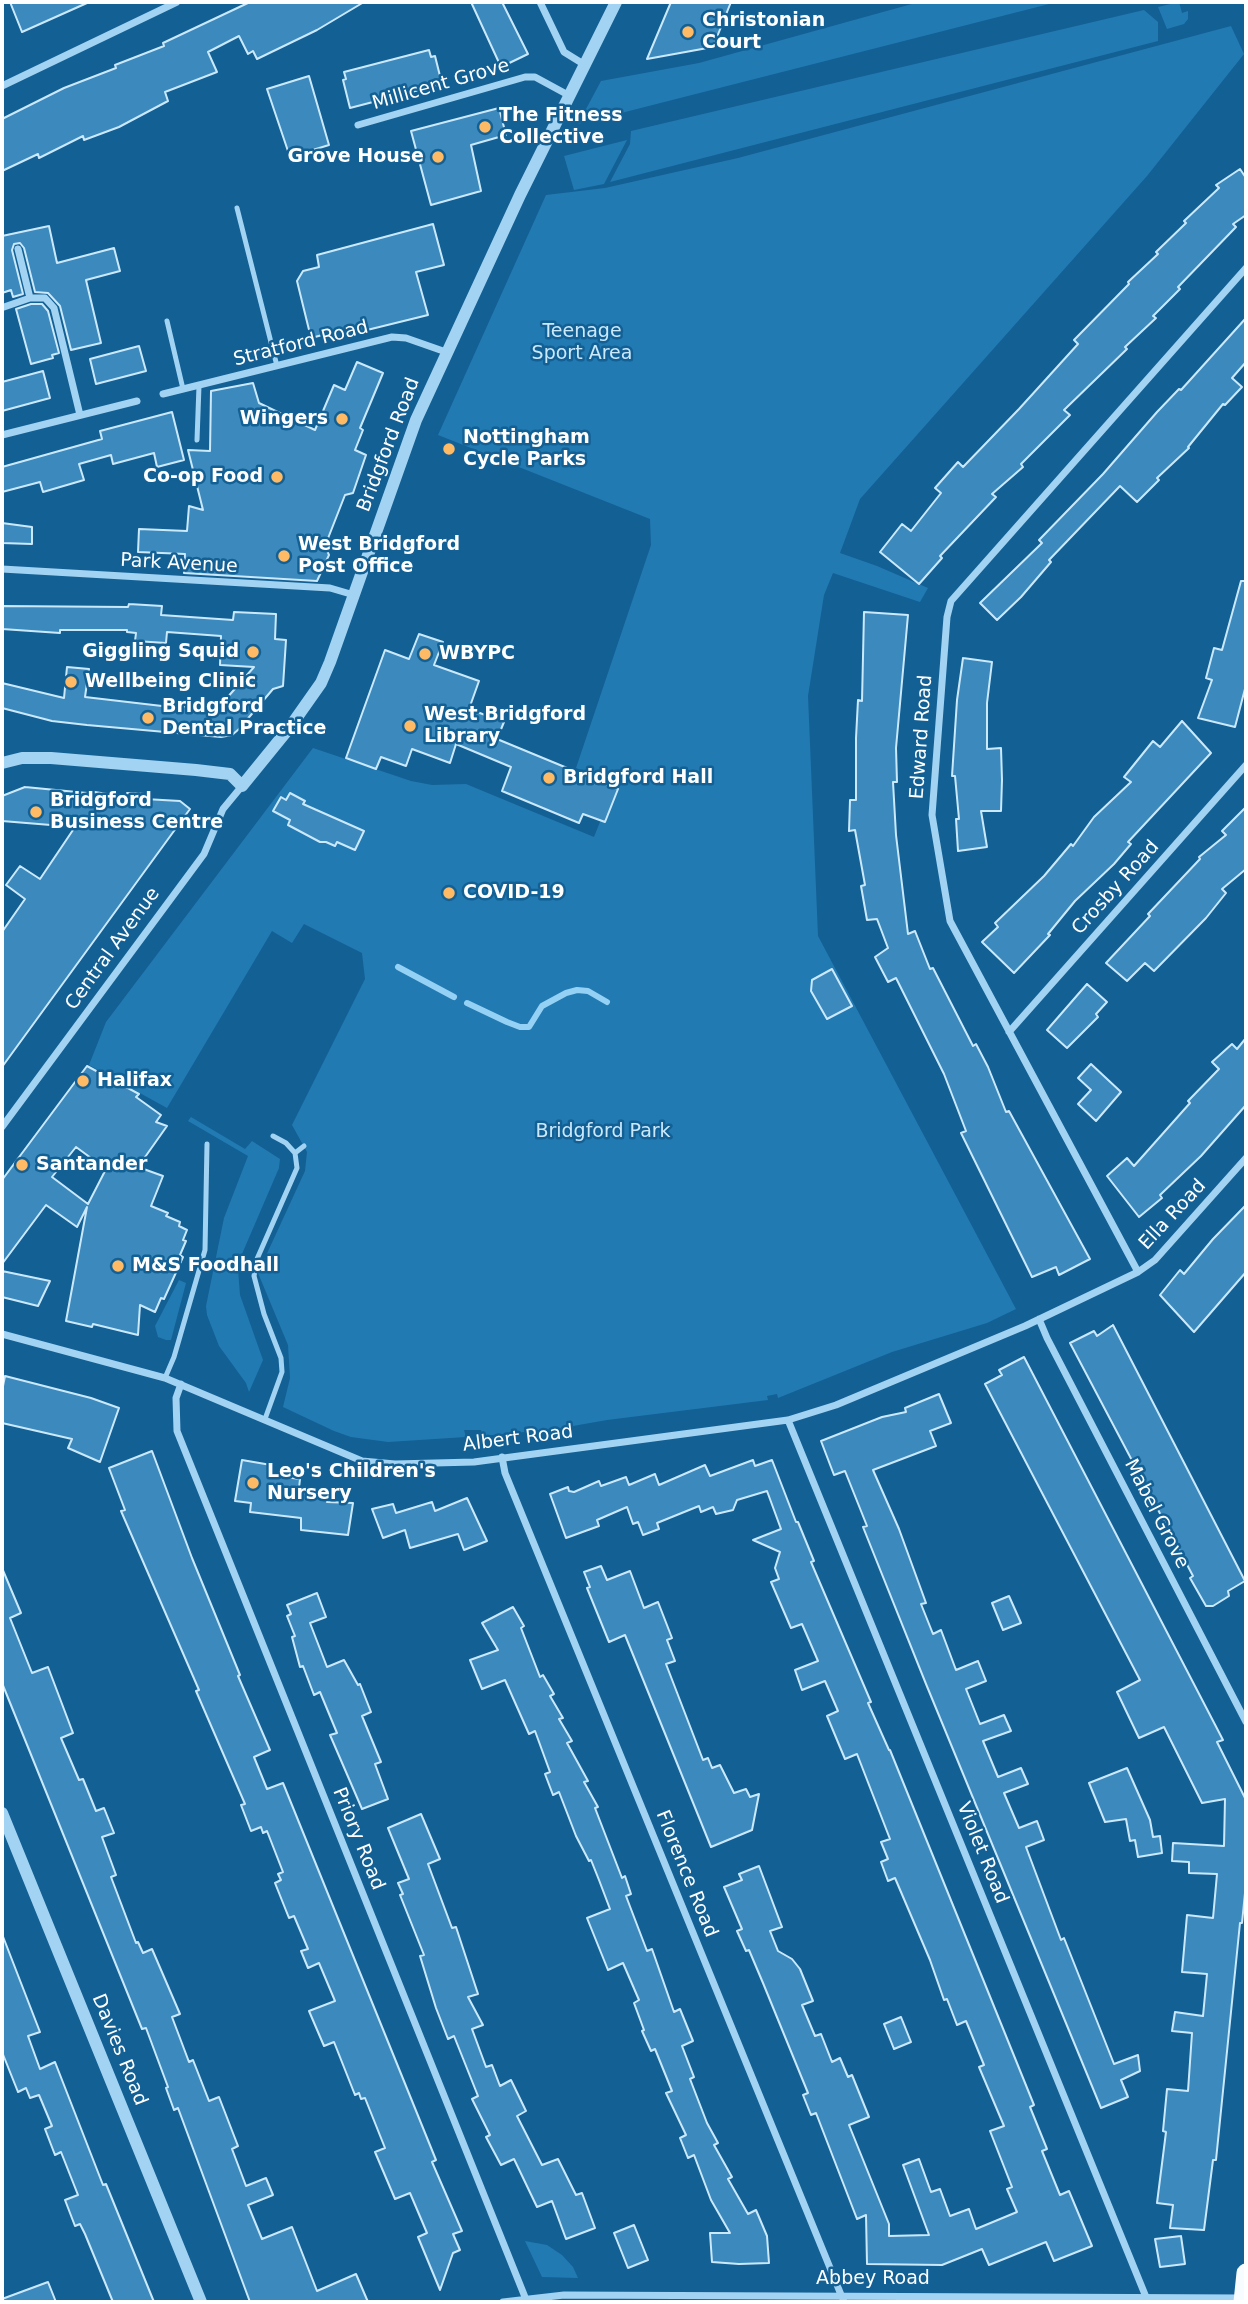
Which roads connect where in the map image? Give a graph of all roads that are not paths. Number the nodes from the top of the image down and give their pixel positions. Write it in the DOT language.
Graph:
graph roads {
  1 [pos="177,2"];
  2 [pos="540,2"];
  3 [pos="616,2"];
  4 [pos="585,65"];
  5 [pos="2,86"];
  6 [pos="570,96"];
  7 [pos="358,125"];
  8 [pos="237,208"];
  9 [pos="18,249"];
  10 [pos="1246,268"];
  11 [pos="30,298"];
  12 [pos="4,307"];
  13 [pos="167,321"];
  14 [pos="446,352"];
  15 [pos="278,366"];
  16 [pos="199,386"];
  17 [pos="183,389"];
  18 [pos="163,394"];
  19 [pos="137,401"];
  20 [pos="80,415"];
  21 [pos="2,435"];
  22 [pos="197,440"];
  23 [pos="2,569"];
  24 [pos="354,595"];
  25 [pos="2,764"];
  26 [pos="1246,765"];
  27 [pos="242,786"];
  28 [pos="1009,1032"];
  29 [pos="2,1127"];
  30 [pos="273,1136"];
  31 [pos="207,1144"];
  32 [pos="304,1146"];
  33 [pos="295,1153"];
  34 [pos="1246,1158"];
  35 [pos="1138,1272"];
  36 [pos="1040,1319"];
  37 [pos="2,1334"];
  38 [pos="165,1378"];
  39 [pos="181,1384"];
  40 [pos="265,1419"];
  41 [pos="788,1420"];
  42 [pos="502,1457"];
  43 [pos="1246,1722"];
  44 [pos="2,1813"];
  45 [pos="1246,2273"];
  46 [pos="1146,2297"];
  47 [pos="842,2298"];
  48 [pos="1243,2300"];
  49 [pos="527,2301"];
  50 [pos="201,2302"];
  51 [pos="503,2302"];
  1 -- 5 [label="street"];
  2 -- 4 [label="street"];
  3 -- 4 [label="street, Bridgford Road"];
  4 -- 6 [label="street, Bridgford Road"];
  6 -- 7 [label="street, Millicent Grove"];
  6 -- 14 [label="street, Bridgford Road"];
  8 -- 15 [label="lane"];
  9 -- 11 [label="street"];
  10 -- 28 [label="street, Edward Road"];
  11 -- 12 [label="street"];
  11 -- 20 [label="street"];
  13 -- 17 [label="lane"];
  14 -- 15 [label="street, Stratford Road"];
  14 -- 24 [label="street, Bridgford Road"];
  15 -- 16 [label="street, Stratford Road"];
  16 -- 17 [label="street, Stratford Road"];
  16 -- 22 [label="lane"];
  17 -- 18 [label="street, Stratford Road"];
  19 -- 20 [label="street"];
  20 -- 21 [label="street"];
  23 -- 24 [label="street, Park Avenue"];
  24 -- 27 [label="street, Bridgford Road"];
  25 -- 27 [label="street"];
  26 -- 28 [label="street, Crosby Road"];
  27 -- 29 [label="street, Central Avenue"];
  28 -- 35 [label="street, Edward Road"];
  30 -- 33 [label="lane"];
  31 -- 38 [label="lane"];
  32 -- 33 [label="lane"];
  33 -- 40 [label="lane"];
  34 -- 35 [label="street, Ella Road"];
  35 -- 36 [label="street, Ella Road"];
  36 -- 41 [label="street, Albert Road"];
  36 -- 43 [label="street, Mabel Grove"];
  37 -- 38 [label="street, Albert Road"];
  38 -- 39 [label="street, Albert Road"];
  39 -- 40 [label="street, Albert Road"];
  39 -- 49 [label="street, Priory Road"];
  40 -- 42 [label="street, Albert Road"];
  41 -- 42 [label="street, Albert Road"];
  41 -- 46 [label="street, Violet Road"];
  42 -- 47 [label="street, Florence Road"];
  44 -- 50 [label="street, Davies Road"];
  45 -- 48 [label="highway"];
  46 -- 47 [label="street, Abbey Road"];
  46 -- 48 [label="street, Abbey Road"];
  47 -- 49 [label="street, Abbey Road"];
  49 -- 51 [label="street, Abbey Road"];
}
